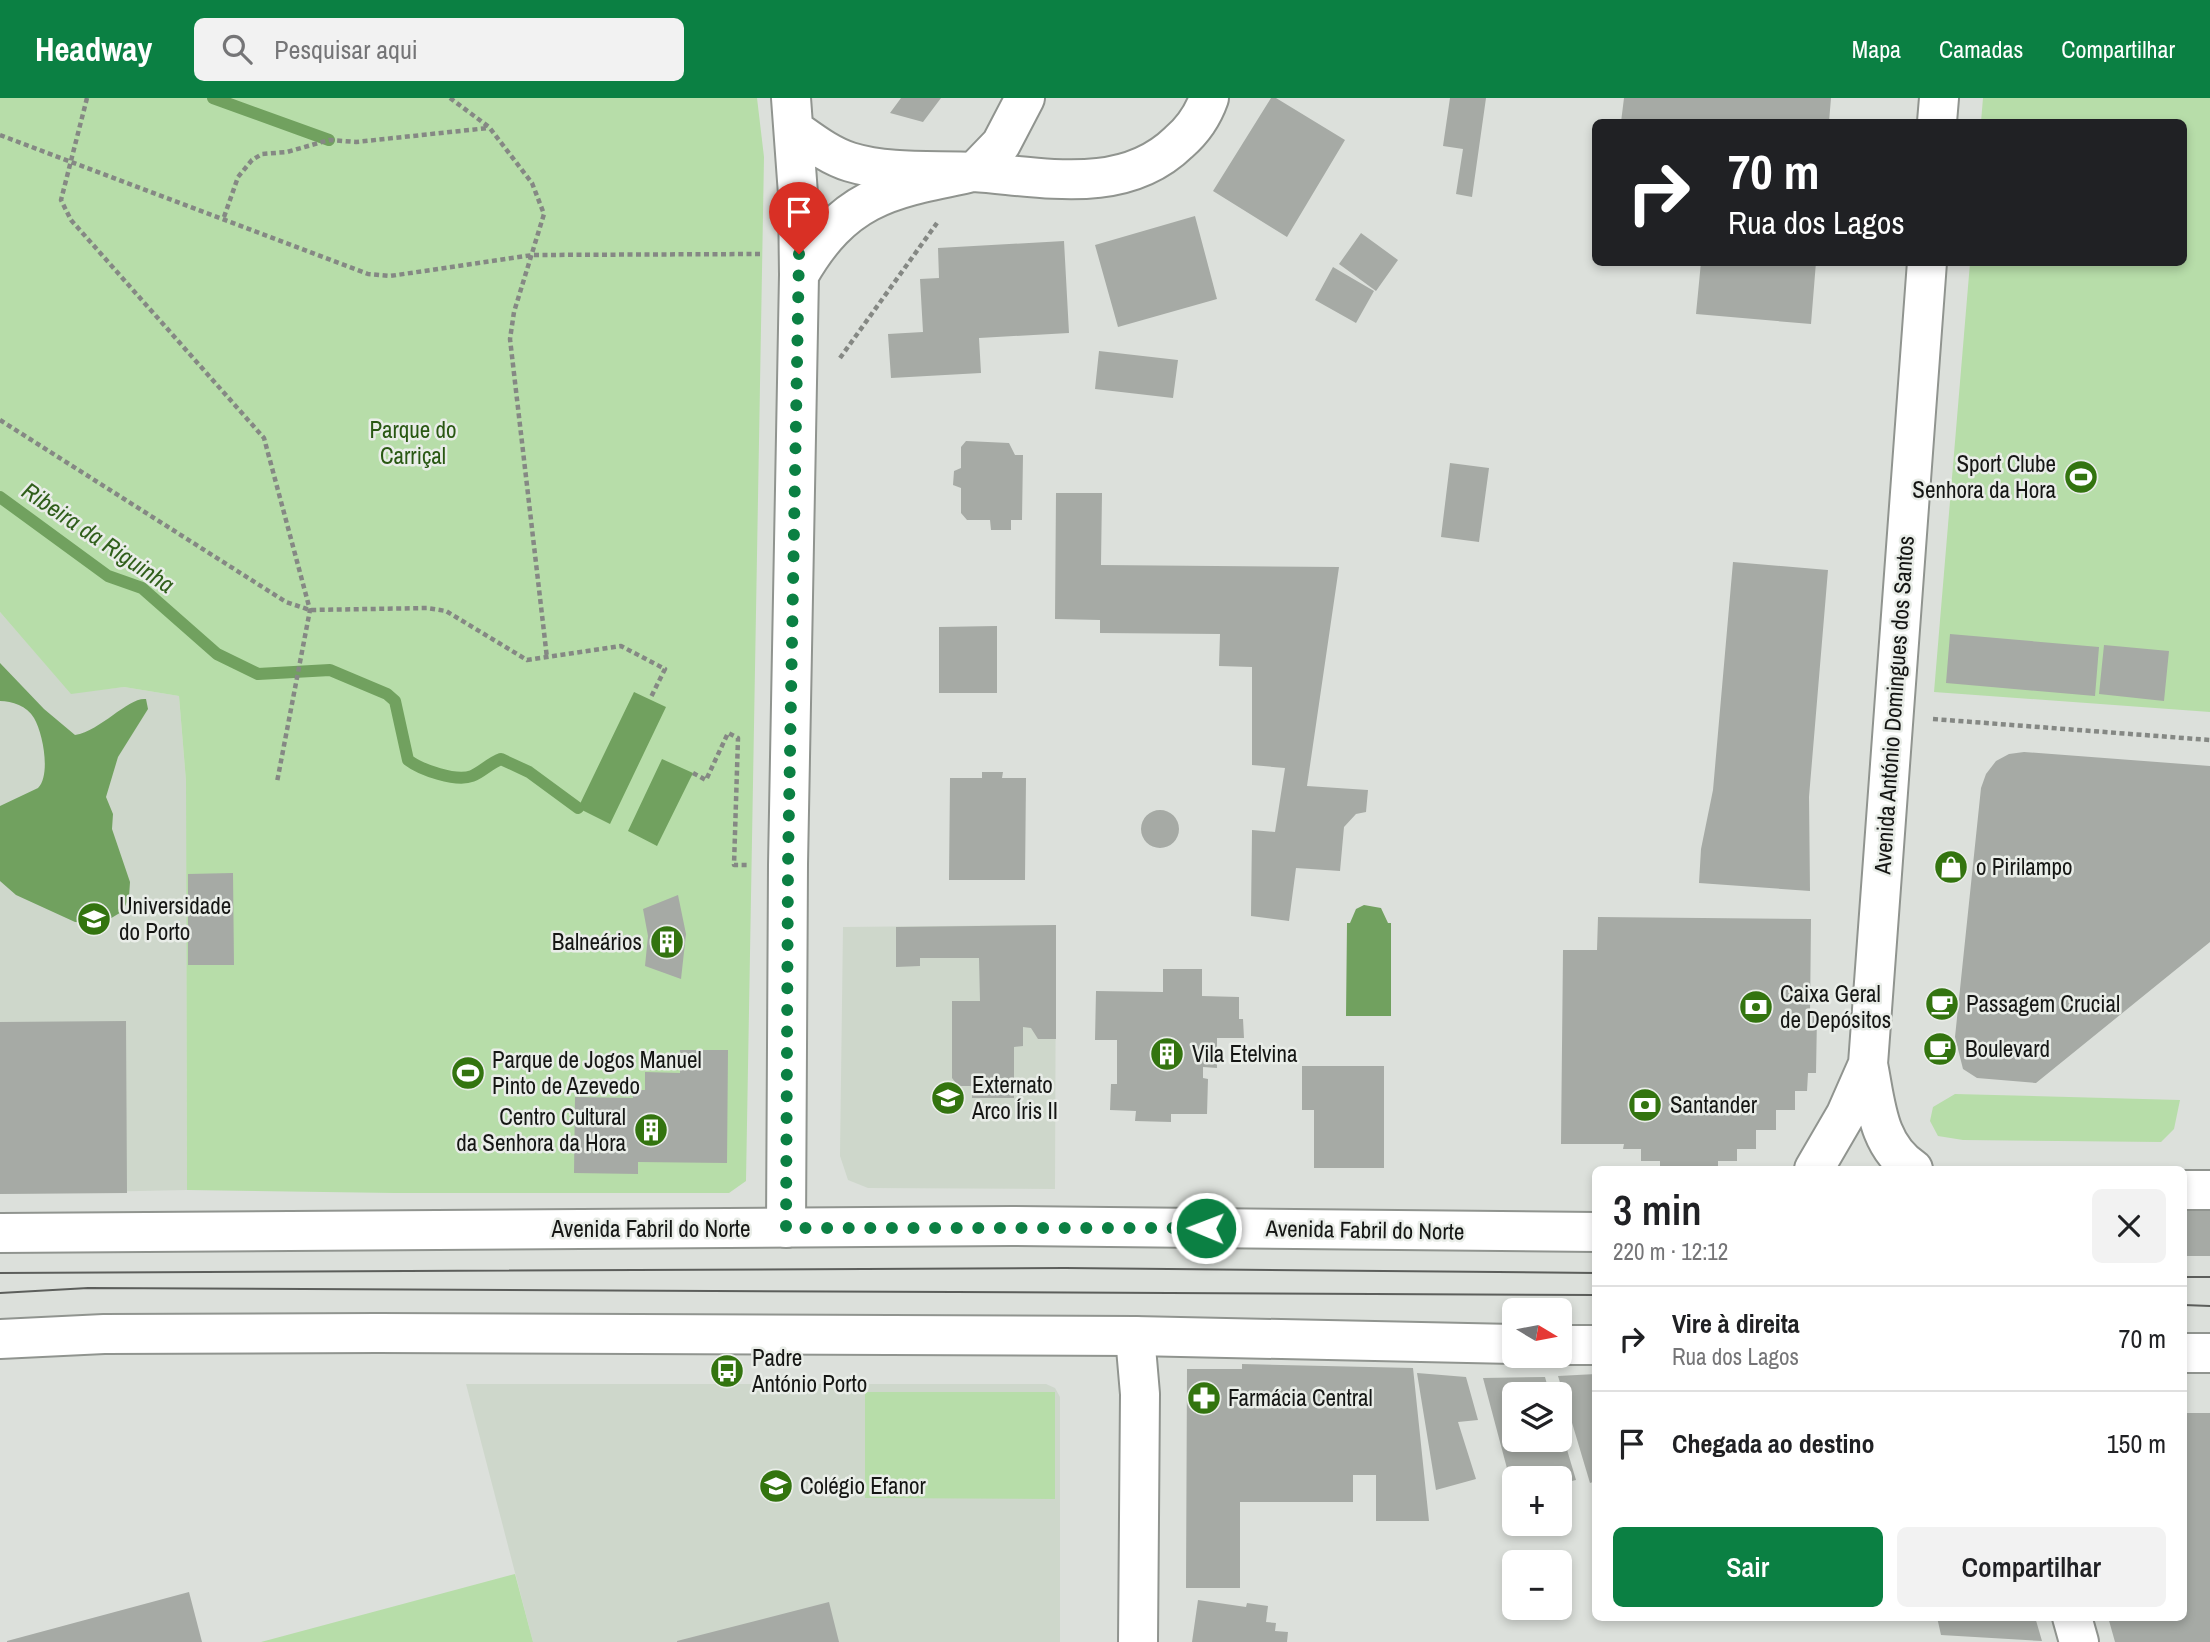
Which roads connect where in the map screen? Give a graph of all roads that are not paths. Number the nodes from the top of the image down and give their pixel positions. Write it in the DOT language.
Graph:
graph roads {
  1 [pos="1025,98"];
  2 [pos="1209,98"];
  3 [pos="1939,98"];
  4 [pos="793,114"];
  5 [pos="1937,119"];
  6 [pos="974,172"];
  7 [pos="1927,266"];
  8 [pos="799,275"];
  9 [pos="1868,1064"];
  10 [pos="1816,1166"];
  11 [pos="1910,1166"];
  12 [pos="2187,1190"];
  13 [pos="2210,1190"];
  14 [pos="786,1228"];
  15 [pos="1592,1232"];
  16 [pos="0,1233"];
  17 [pos="1135,1336"];
  18 [pos="0,1339"];
  19 [pos="1502,1344"];
  20 [pos="1572,1345"];
  21 [pos="1592,1345"];
  22 [pos="2187,1353"];
  23 [pos="2210,1353"];
  24 [pos="2073,1621"];
  25 [pos="1138,1642"];
  26 [pos="2079,1642"];
  1 -- 6 [label="street"];
  2 -- 6 [label="street"];
  3 -- 5 [label="street"];
  4 -- 6 [label="street"];
  4 -- 8 [label="street"];
  6 -- 8 [label="street"];
  7 -- 9 [label="street, Avenida António Domingues dos Santos"];
  8 -- 14 [label="street"];
  9 -- 10 [label="street"];
  9 -- 11 [label="street"];
  12 -- 13 [label="street"];
  14 -- 15 [label="street, Avenida Fabril do Norte"];
  14 -- 16 [label="street, Avenida Fabril do Norte"];
  17 -- 18 [label="street"];
  17 -- 19 [label="street"];
  17 -- 25 [label="street"];
  20 -- 21 [label="street"];
  22 -- 23 [label="street"];
  24 -- 26 [label="street"];
}
